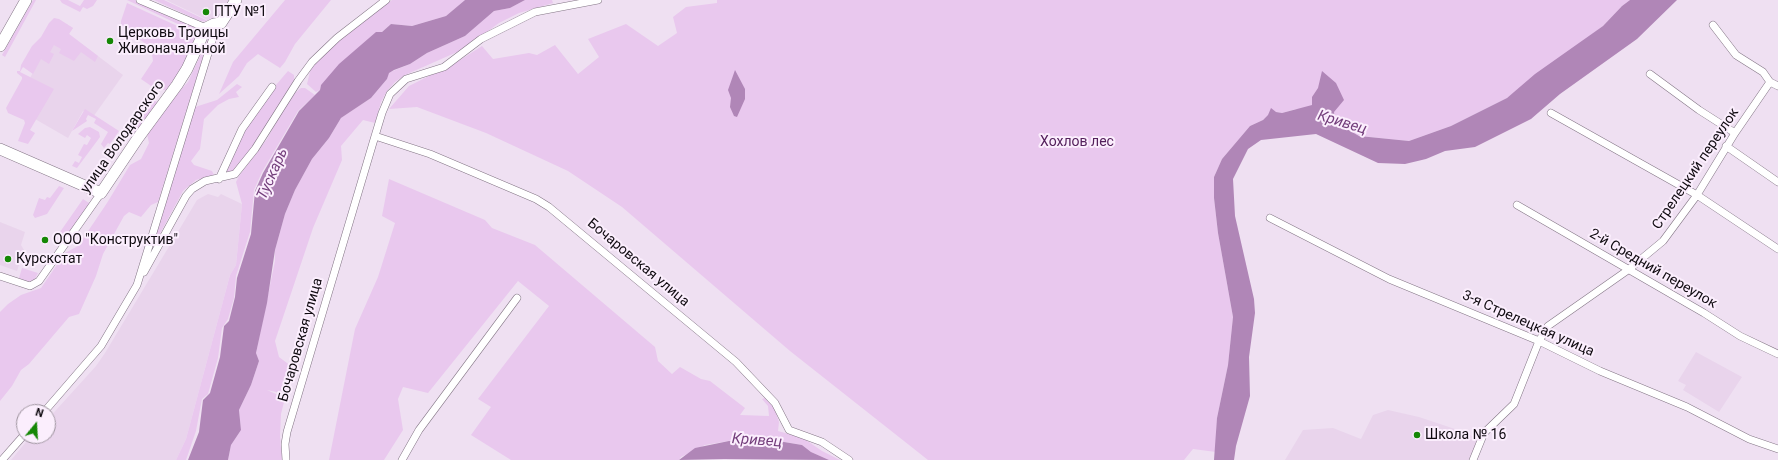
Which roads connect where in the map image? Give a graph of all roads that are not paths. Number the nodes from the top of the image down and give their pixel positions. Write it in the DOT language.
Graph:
graph roads {
  1 [pos="26,0"];
  2 [pos="140,0"];
  3 [pos="236,0"];
  4 [pos="386,0"];
  5 [pos="598,0"];
  6 [pos="221,23"];
  7 [pos="1713,25"];
  8 [pos="206,28"];
  9 [pos="0,46"];
  10 [pos="1650,74"];
  11 [pos="1770,82"];
  12 [pos="1778,86"];
  13 [pos="272,87"];
  14 [pos="1551,113"];
  15 [pos="1735,133"];
  16 [pos="375,136"];
  17 [pos="1726,146"];
  18 [pos="0,149"];
  19 [pos="219,179"];
  20 [pos="1778,182"];
  21 [pos="102,193"];
  22 [pos="1697,195"];
  23 [pos="1517,205"];
  24 [pos="1270,218"];
  25 [pos="1778,249"];
  26 [pos="1628,270"];
  27 [pos="0,276"];
  28 [pos="138,285"];
  29 [pos="517,298"];
  30 [pos="1539,341"];
  31 [pos="1778,354"];
  32 [pos="51,404"];
  33 [pos="16,444"];
  34 [pos="1778,449"];
  35 [pos="2,460"];
  36 [pos="286,460"];
  37 [pos="402,460"];
  38 [pos="849,460"];
  39 [pos="1473,460"];
  1 -- 9 [label="street"];
  2 -- 8 [label="street"];
  3 -- 6 [label="street"];
  4 -- 19 [label="street"];
  5 -- 16 [label="street, Бочаровская улица"];
  6 -- 8 [label="street"];
  6 -- 28 [label="street"];
  7 -- 11 [label="street"];
  8 -- 21 [label="street, улица Володарского"];
  10 -- 15 [label="street"];
  11 -- 12 [label="street"];
  11 -- 15 [label="street, Стрелецкий переулок"];
  13 -- 19 [label="street"];
  14 -- 22 [label="street"];
  15 -- 17 [label="street, Стрелецкий переулок"];
  16 -- 36 [label="street, Бочаровская улица"];
  16 -- 38 [label="street, Бочаровская улица"];
  17 -- 20 [label="street"];
  17 -- 22 [label="street, Стрелецкий переулок"];
  18 -- 21 [label="street"];
  19 -- 28 [label="street"];
  21 -- 27 [label="street, улица Володарского"];
  22 -- 25 [label="street"];
  22 -- 26 [label="street, Стрелецкий переулок"];
  23 -- 26 [label="street, 2-й Средний переулок"];
  24 -- 30 [label="street, 3-я Стрелецкая улица"];
  26 -- 30 [label="street, Стрелецкий переулок"];
  26 -- 31 [label="street, 2-й Средний переулок"];
  28 -- 32 [label="street"];
  29 -- 37 [label="street"];
  30 -- 34 [label="street, 3-я Стрелецкая улица"];
  30 -- 39 [label="street, Стрелецкий переулок"];
  33 -- 35 [label="street"];
}
